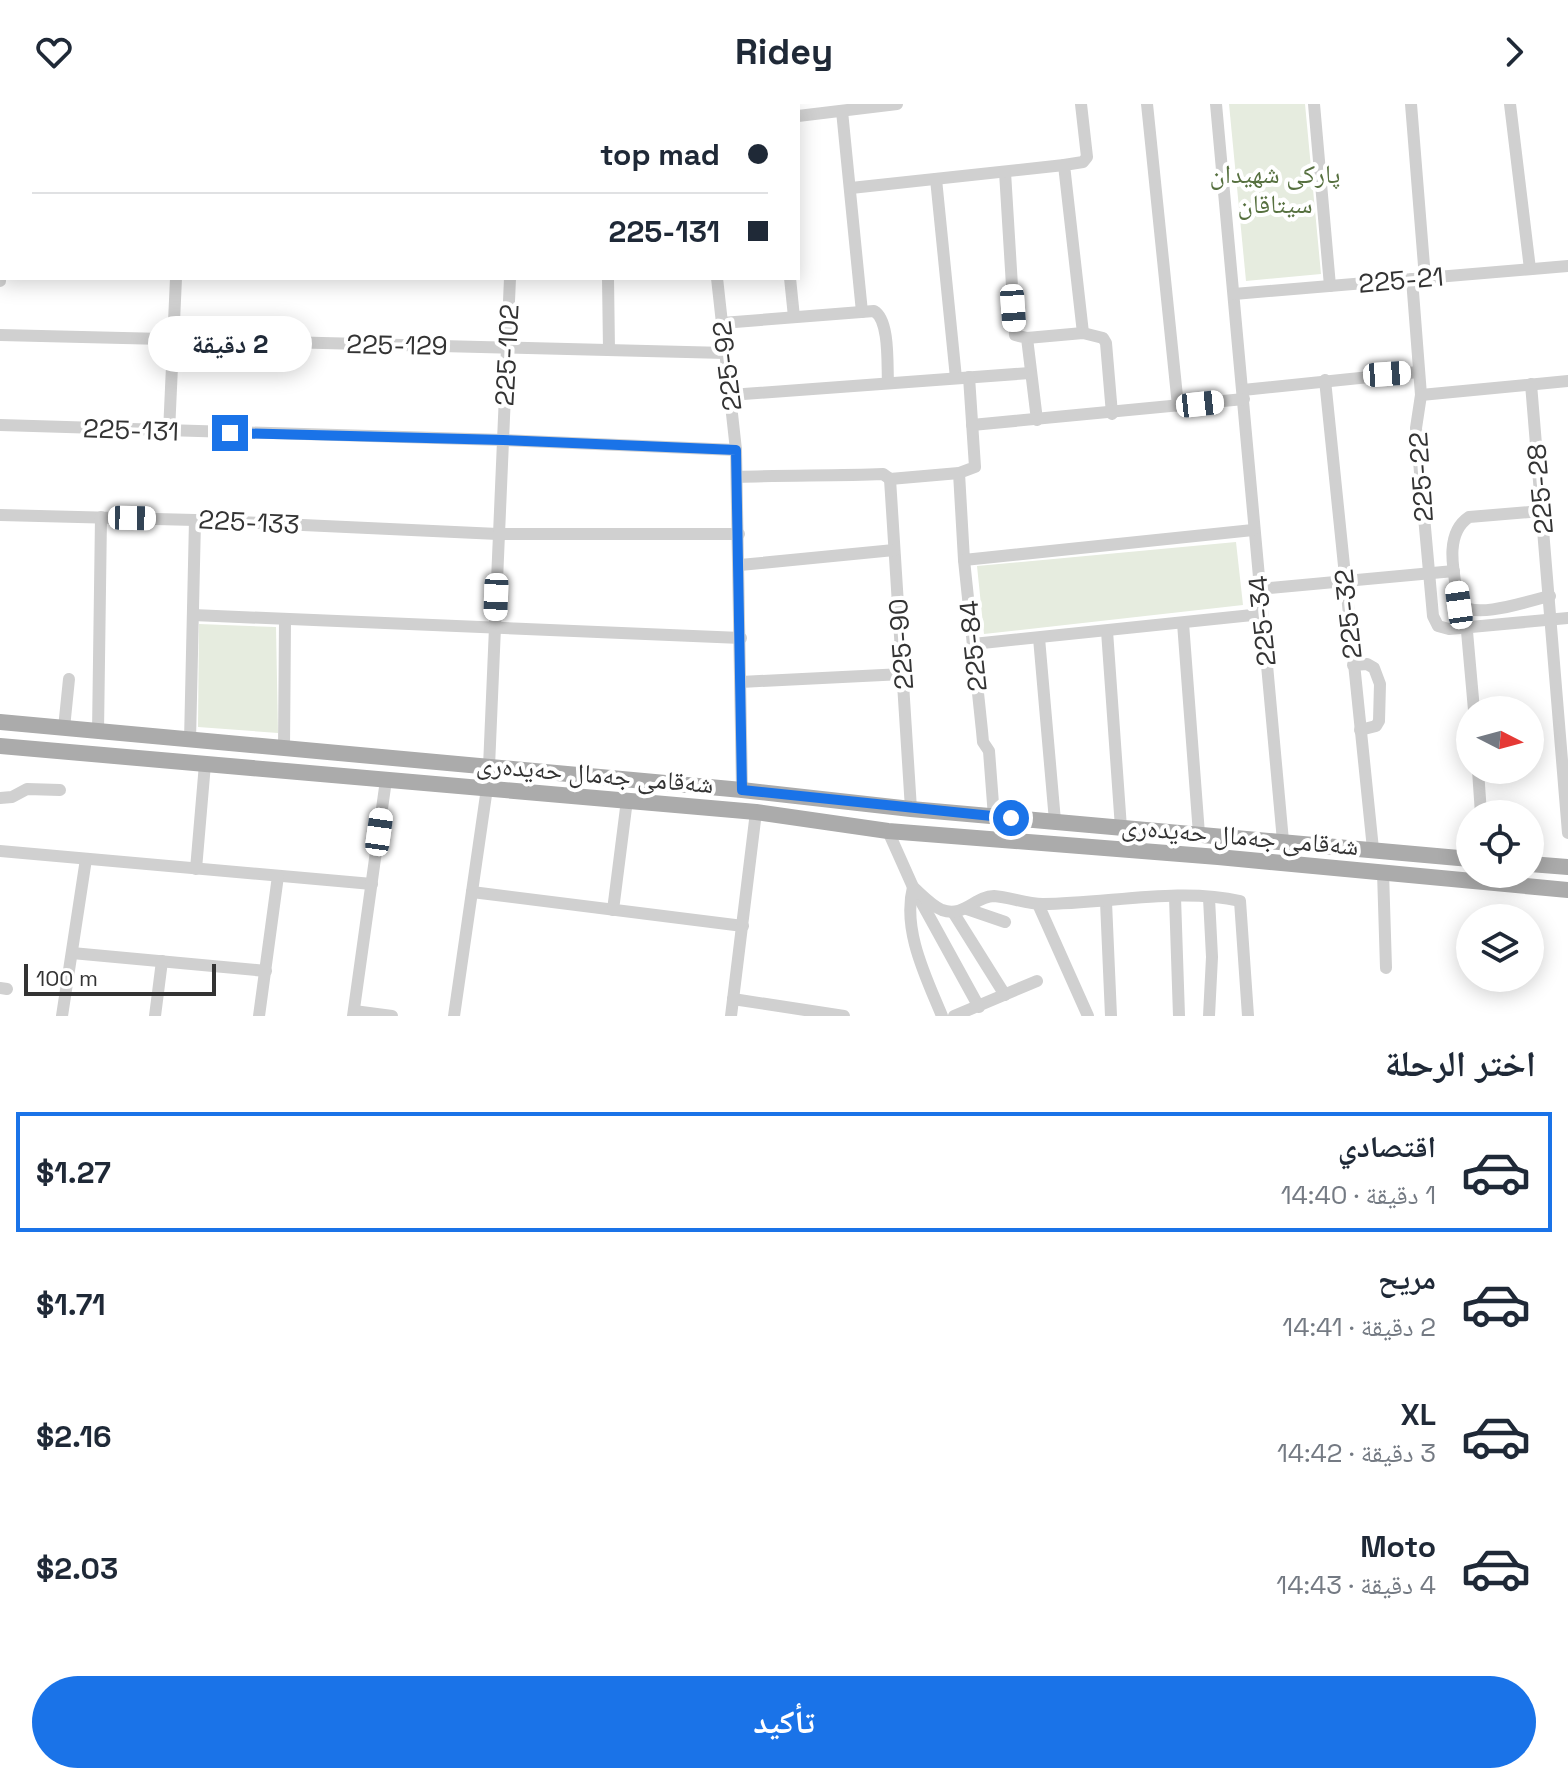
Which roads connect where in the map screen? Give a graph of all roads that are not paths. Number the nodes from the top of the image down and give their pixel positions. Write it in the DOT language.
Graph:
graph roads {
  1 [pos="897,104"];
  2 [pos="1081,104"];
  3 [pos="1147,104"];
  4 [pos="1216,104"];
  5 [pos="1314,104"];
  6 [pos="1411,104"];
  7 [pos="1510,104"];
  8 [pos="842,111"];
  9 [pos="800,116"];
  10 [pos="1064,165"];
  11 [pos="1005,172"];
  12 [pos="936,179"];
  13 [pos="851,188"];
  14 [pos="1568,266"];
  15 [pos="1530,269"];
  16 [pos="1418,278"];
  17 [pos="176,280"];
  18 [pos="510,280"];
  19 [pos="608,280"];
  20 [pos="717,280"];
  21 [pos="790,280"];
  22 [pos="1330,286"];
  23 [pos="1234,294"];
  24 [pos="868,311"];
  25 [pos="794,317"];
  26 [pos="722,323"];
  27 [pos="1083,333"];
  28 [pos="0,335"];
  29 [pos="1027,338"];
  30 [pos="174,340"];
  31 [pos="507,348"];
  32 [pos="609,350"];
  33 [pos="726,353"];
  34 [pos="1418,372"];
  35 [pos="1030,373"];
  36 [pos="962,378"];
  37 [pos="1325,380"];
  38 [pos="1568,381"];
  39 [pos="888,383"];
  40 [pos="1531,384"];
  41 [pos="730,395"];
  42 [pos="1244,395"];
  43 [pos="1421,395"];
  44 [pos="1178,406"];
  45 [pos="1112,414"];
  46 [pos="1037,420"];
  47 [pos="0,425"];
  48 [pos="972,425"];
  49 [pos="169,432"];
  50 [pos="503,440"];
  51 [pos="736,450"];
  52 [pos="965,471"];
  53 [pos="738,477"];
  54 [pos="890,479"];
  55 [pos="1542,511"];
  56 [pos="0,515"];
  57 [pos="101,517"];
  58 [pos="195,520"];
  59 [pos="1253,530"];
  60 [pos="498,534"];
  61 [pos="739,534"];
  62 [pos="894,550"];
  63 [pos="964,560"];
  64 [pos="740,565"];
  65 [pos="1454,571"];
  66 [pos="1428,575"];
  67 [pos="1344,582"];
  68 [pos="1259,589"];
  69 [pos="1550,596"];
  70 [pos="1465,609"];
  71 [pos="1262,614"];
  72 [pos="193,615"];
  73 [pos="1568,618"];
  74 [pos="285,619"];
  75 [pos="1552,620"];
  76 [pos="1183,623"];
  77 [pos="495,628"];
  78 [pos="1468,628"];
  79 [pos="1107,631"];
  80 [pos="741,638"];
  81 [pos="1039,638"];
  82 [pos="973,644"];
  83 [pos="1353,665"];
  84 [pos="903,674"];
  85 [pos="69,679"];
  86 [pos="741,682"];
  87 [pos="1473,696"];
  88 [pos="0,722"];
  89 [pos="64,728"];
  90 [pos="1360,730"];
  91 [pos="98,732"];
  92 [pos="190,741"];
  93 [pos="0,746"];
  94 [pos="264,747"];
  95 [pos="284,749"];
  96 [pos="205,764"];
  97 [pos="489,767"];
  98 [pos="261,769"];
  99 [pos="386,780"];
  100 [pos="487,788"];
  101 [pos="60,790"];
  102 [pos="742,790"];
  103 [pos="0,798"];
  104 [pos="627,800"];
  105 [pos="911,809"];
  106 [pos="756,812"];
  107 [pos="994,817"];
  108 [pos="1055,821"];
  109 [pos="1121,828"];
  110 [pos="888,831"];
  111 [pos="1568,833"];
  112 [pos="1199,834"];
  113 [pos="1219,836"];
  114 [pos="1283,841"];
  115 [pos="1373,849"];
  116 [pos="0,851"];
  117 [pos="1218,857"];
  118 [pos="1456,858"];
  119 [pos="86,859"];
  120 [pos="1544,865"];
  121 [pos="1568,867"];
  122 [pos="196,869"];
  123 [pos="1383,872"];
  124 [pos="278,876"];
  125 [pos="372,884"];
  126 [pos="913,887"];
  127 [pos="1568,890"];
  128 [pos="472,892"];
  129 [pos="1175,897"];
  130 [pos="1209,898"];
  131 [pos="1106,902"];
  132 [pos="1038,904"];
  133 [pos="967,909"];
  134 [pos="613,910"];
  135 [pos="953,912"];
  136 [pos="1005,922"];
  137 [pos="743,926"];
  138 [pos="72,953"];
  139 [pos="162,961"];
  140 [pos="1386,968"];
  141 [pos="266,971"];
  142 [pos="1037,981"];
  143 [pos="1005,995"];
  144 [pos="733,999"];
  145 [pos="979,1007"];
  146 [pos="354,1014"];
  147 [pos="62,1016"];
  148 [pos="155,1016"];
  149 [pos="259,1016"];
  150 [pos="392,1016"];
  151 [pos="454,1016"];
  152 [pos="731,1016"];
  153 [pos="844,1016"];
  154 [pos="942,1016"];
  155 [pos="954,1016"];
  156 [pos="1088,1016"];
  157 [pos="1111,1016"];
  158 [pos="1179,1016"];
  159 [pos="1209,1016"];
  160 [pos="1248,1016"];
  1 -- 8 [label="street"];
  2 -- 10 [label="street"];
  3 -- 44 [label="street"];
  4 -- 23 [label="street, 225-34"];
  5 -- 22 [label="street"];
  6 -- 16 [label="street, 225-22"];
  7 -- 15 [label="street"];
  8 -- 9 [label="street"];
  8 -- 13 [label="street"];
  10 -- 11 [label="street"];
  10 -- 27 [label="street"];
  11 -- 12 [label="street"];
  11 -- 29 [label="street"];
  12 -- 13 [label="street"];
  12 -- 36 [label="street, 225-84"];
  13 -- 24 [label="street"];
  14 -- 15 [label="street, 225-21"];
  15 -- 16 [label="street, 225-21"];
  16 -- 22 [label="street, 225-21"];
  16 -- 34 [label="street, 225-22"];
  17 -- 30 [label="street"];
  18 -- 31 [label="street, 225-102"];
  19 -- 32 [label="street"];
  20 -- 26 [label="street, 225-92"];
  21 -- 25 [label="street"];
  22 -- 23 [label="street, 225-21"];
  23 -- 42 [label="street, 225-34"];
  24 -- 25 [label="street"];
  24 -- 39 [label="street"];
  25 -- 26 [label="street"];
  26 -- 33 [label="street, 225-92"];
  27 -- 29 [label="street"];
  27 -- 45 [label="street"];
  28 -- 30 [label="street, 225-129"];
  29 -- 35 [label="street"];
  30 -- 31 [label="street, 225-129"];
  30 -- 49 [label="street"];
  31 -- 32 [label="street, 225-129"];
  31 -- 50 [label="street, 225-102"];
  32 -- 33 [label="street, 225-129"];
  33 -- 41 [label="street, 225-92"];
  34 -- 37 [label="street"];
  34 -- 43 [label="street, 225-22"];
  35 -- 36 [label="street"];
  35 -- 46 [label="street"];
  36 -- 39 [label="street"];
  36 -- 48 [label="street, 225-84"];
  37 -- 42 [label="street"];
  37 -- 67 [label="street, 225-32"];
  38 -- 40 [label="street"];
  39 -- 41 [label="street"];
  40 -- 43 [label="street"];
  40 -- 55 [label="street, 225-28"];
  41 -- 51 [label="street, 225-92"];
  42 -- 44 [label="street"];
  42 -- 59 [label="street, 225-34"];
  43 -- 66 [label="street, 225-22"];
  44 -- 45 [label="street"];
  45 -- 46 [label="street"];
  46 -- 48 [label="street"];
  47 -- 49 [label="street, 225-131"];
  48 -- 52 [label="street, 225-84"];
  49 -- 50 [label="street, 225-131"];
  50 -- 51 [label="street, 225-131"];
  50 -- 60 [label="street, 225-102"];
  51 -- 53 [label="street, 225-92"];
  52 -- 54 [label="street"];
  52 -- 63 [label="street, 225-84"];
  53 -- 54 [label="street"];
  53 -- 61 [label="street, 225-92"];
  54 -- 62 [label="street, 225-90"];
  55 -- 65 [label="street"];
  55 -- 69 [label="street, 225-28"];
  56 -- 57 [label="street, 225-133"];
  57 -- 58 [label="street, 225-133"];
  57 -- 91 [label="street"];
  58 -- 60 [label="street, 225-133"];
  58 -- 72 [label="street"];
  59 -- 63 [label="street"];
  59 -- 68 [label="street, 225-34"];
  60 -- 61 [label="street, 225-133"];
  60 -- 77 [label="street, 225-102"];
  61 -- 64 [label="street, 225-92"];
  62 -- 64 [label="street"];
  62 -- 84 [label="street, 225-90"];
  63 -- 82 [label="street, 225-84"];
  64 -- 80 [label="street, 225-92"];
  65 -- 66 [label="street"];
  65 -- 70 [label="street"];
  66 -- 67 [label="street"];
  66 -- 78 [label="street, 225-22"];
  67 -- 68 [label="street"];
  67 -- 83 [label="street, 225-32"];
  68 -- 71 [label="street, 225-34"];
  69 -- 70 [label="street"];
  69 -- 75 [label="street, 225-28"];
  70 -- 78 [label="street"];
  71 -- 76 [label="street"];
  71 -- 114 [label="street, 225-34"];
  72 -- 74 [label="street"];
  72 -- 92 [label="street"];
  73 -- 75 [label="street"];
  74 -- 77 [label="street"];
  74 -- 95 [label="street"];
  75 -- 78 [label="street"];
  75 -- 111 [label="street, 225-28"];
  76 -- 79 [label="street"];
  76 -- 112 [label="street"];
  77 -- 80 [label="street"];
  77 -- 97 [label="street, 225-102"];
  78 -- 87 [label="street"];
  79 -- 81 [label="street"];
  79 -- 109 [label="street"];
  80 -- 86 [label="street, 225-92"];
  81 -- 82 [label="street"];
  81 -- 108 [label="street"];
  82 -- 107 [label="street, 225-84"];
  83 -- 90 [label="street, 225-32"];
  83 -- 90 [label="street"];
  84 -- 86 [label="street"];
  84 -- 105 [label="street, 225-90"];
  85 -- 89 [label="street"];
  86 -- 102 [label="street, 225-92"];
  88 -- 89 [label="main road, شەقامی جەمال حەیدەری"];
  89 -- 91 [label="main road, شەقامی جەمال حەیدەری"];
  90 -- 115 [label="street, 225-32"];
  91 -- 92 [label="main road, شەقامی جەمال حەیدەری"];
  92 -- 94 [label="main road, شەقامی جەمال حەیدەری"];
  93 -- 96 [label="main road, شەقامی جەمال حەیدەری"];
  94 -- 95 [label="main road, شەقامی جەمال حەیدەری"];
  94 -- 98 [label="main road"];
  95 -- 97 [label="main road, شەقامی جەمال حەیدەری"];
  96 -- 98 [label="main road, شەقامی جەمال حەیدەری"];
  96 -- 122 [label="street"];
  97 -- 102 [label="main road, شەقامی جەمال حەیدەری"];
  98 -- 99 [label="main road, شەقامی جەمال حەیدەری"];
  99 -- 100 [label="main road, شەقامی جەمال حەیدەری"];
  99 -- 125 [label="street"];
  100 -- 104 [label="main road, شەقامی جەمال حەیدەری"];
  100 -- 128 [label="street"];
  101 -- 103 [label="street"];
  102 -- 105 [label="main road, شەقامی جەمال حەیدەری"];
  104 -- 106 [label="main road, شەقامی جەمال حەیدەری"];
  104 -- 134 [label="street"];
  105 -- 107 [label="main road, شەقامی جەمال حەیدەری"];
  106 -- 110 [label="main road, شەقامی جەمال حەیدەری"];
  106 -- 137 [label="street"];
  107 -- 108 [label="main road, شەقامی جەمال حەیدەری"];
  108 -- 109 [label="main road, شەقامی جەمال حەیدەری"];
  109 -- 112 [label="main road, شەقامی جەمال حەیدەری"];
  110 -- 117 [label="main road, شەقامی جەمال حەیدەری"];
  110 -- 126 [label="street"];
  112 -- 113 [label="main road, شەقامی جەمال حەیدەری"];
  113 -- 114 [label="main road, شەقامی جەمال حەیدەری"];
  113 -- 117 [label="main road"];
  114 -- 115 [label="main road, شەقامی جەمال حەیدەری"];
  115 -- 118 [label="main road, شەقامی جەمال حەیدەری"];
  116 -- 119 [label="street"];
  117 -- 123 [label="main road, شەقامی جەمال حەیدەری"];
  119 -- 122 [label="street"];
  119 -- 138 [label="street"];
  120 -- 121 [label="main road"];
  122 -- 124 [label="street"];
  123 -- 127 [label="main road, شەقامی جەمال حەیدەری"];
  123 -- 140 [label="street"];
  124 -- 125 [label="street"];
  124 -- 141 [label="street"];
  125 -- 146 [label="street"];
  126 -- 135 [label="street"];
  126 -- 145 [label="street"];
  126 -- 154 [label="street"];
  128 -- 134 [label="street"];
  128 -- 151 [label="street"];
  129 -- 130 [label="street"];
  129 -- 131 [label="street"];
  129 -- 158 [label="street"];
  130 -- 159 [label="street"];
  130 -- 160 [label="street"];
  131 -- 132 [label="street"];
  131 -- 157 [label="street"];
  132 -- 133 [label="street"];
  132 -- 156 [label="street"];
  133 -- 135 [label="street"];
  133 -- 136 [label="street"];
  134 -- 137 [label="street"];
  135 -- 143 [label="street"];
  137 -- 144 [label="street"];
  138 -- 139 [label="street"];
  138 -- 147 [label="street"];
  139 -- 141 [label="street"];
  139 -- 148 [label="street"];
  141 -- 149 [label="street"];
  142 -- 143 [label="street"];
  143 -- 145 [label="street"];
  144 -- 152 [label="street"];
  144 -- 153 [label="street"];
  145 -- 155 [label="street"];
  146 -- 150 [label="street"];
}
